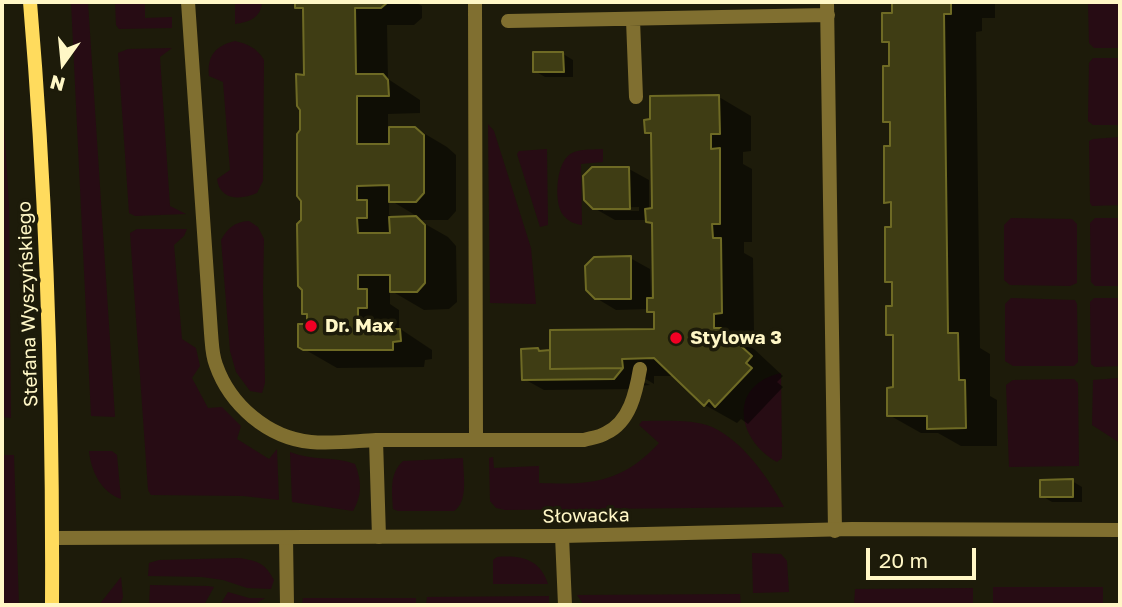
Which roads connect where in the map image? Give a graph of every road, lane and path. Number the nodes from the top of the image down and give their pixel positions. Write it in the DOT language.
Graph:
graph roads {
  1 [pos="30,2"];
  2 [pos="188,2"];
  3 [pos="475,2"];
  4 [pos="828,8"];
  5 [pos="633,20"];
  6 [pos="508,22"];
  7 [pos="636,97"];
  8 [pos="640,369"];
  9 [pos="476,439"];
  10 [pos="376,440"];
  11 [pos="1120,530"];
  12 [pos="835,531"];
  13 [pos="562,536"];
  14 [pos="379,537"];
  15 [pos="52,538"];
  16 [pos="286,538"];
  17 [pos="52,605"];
  18 [pos="287,605"];
  19 [pos="565,605"];
  1 -- 15 [label="street, Stefana Wyszyńskiego"];
  2 -- 10 [label="street"];
  3 -- 9 [label="street"];
  4 -- 5 [label="street"];
  4 -- 12 [label="street"];
  5 -- 6 [label="street"];
  5 -- 7 [label="street"];
  8 -- 9 [label="street"];
  9 -- 10 [label="street"];
  10 -- 14 [label="street"];
  11 -- 12 [label="street, Słowacka"];
  12 -- 13 [label="street, Słowacka"];
  13 -- 14 [label="street, Słowacka"];
  13 -- 19 [label="street"];
  14 -- 16 [label="street, Słowacka"];
  15 -- 16 [label="street, Słowacka"];
  15 -- 17 [label="street, Stefana Wyszyńskiego"];
  16 -- 18 [label="street"];
}
